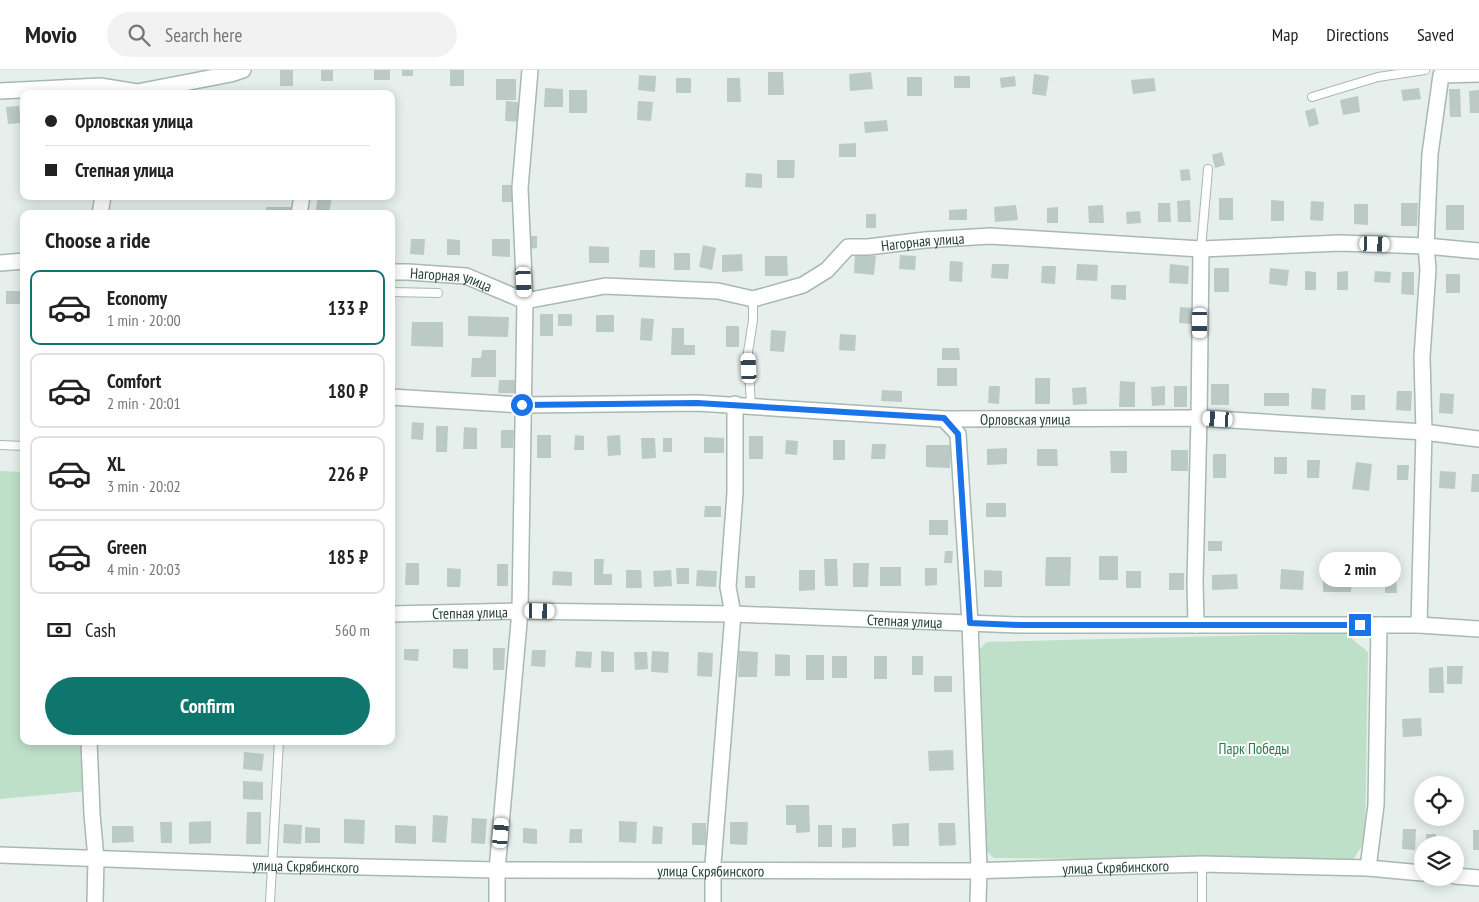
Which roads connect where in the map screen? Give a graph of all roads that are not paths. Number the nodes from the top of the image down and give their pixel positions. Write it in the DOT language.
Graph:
graph roads {
  1 [pos="244,70"];
  2 [pos="530,70"];
  3 [pos="1426,70"];
  4 [pos="1439,72"];
  5 [pos="1479,74"];
  6 [pos="20,90"];
  7 [pos="20,90"];
  8 [pos="121,90"];
  9 [pos="151,90"];
  10 [pos="0,91"];
  11 [pos="1312,97"];
  12 [pos="1208,170"];
  13 [pos="1426,246"];
  14 [pos="1201,249"];
  15 [pos="1479,251"];
  16 [pos="20,261"];
  17 [pos="0,263"];
  18 [pos="395,272"];
  19 [pos="395,292"];
  20 [pos="438,293"];
  21 [pos="753,299"];
  22 [pos="525,301"];
  23 [pos="395,397"];
  24 [pos="735,404"];
  25 [pos="522,405"];
  26 [pos="751,406"];
  27 [pos="944,418"];
  28 [pos="1199,418"];
  29 [pos="1424,432"];
  30 [pos="1479,438"];
  31 [pos="0,445"];
  32 [pos="20,446"];
  33 [pos="520,611"];
  34 [pos="395,614"];
  35 [pos="733,614"];
  36 [pos="970,623"];
  37 [pos="1419,624"];
  38 [pos="1196,625"];
  39 [pos="1379,625"];
  40 [pos="1479,629"];
  41 [pos="89,745"];
  42 [pos="279,745"];
  43 [pos="0,855"];
  44 [pos="96,859"];
  45 [pos="1202,864"];
  46 [pos="273,865"];
  47 [pos="1368,868"];
  48 [pos="979,869"];
  49 [pos="498,870"];
  50 [pos="713,870"];
  51 [pos="1414,872"];
  52 [pos="1464,877"];
  53 [pos="1479,878"];
  54 [pos="95,902"];
  55 [pos="270,902"];
  56 [pos="497,902"];
  57 [pos="713,902"];
  58 [pos="978,902"];
  59 [pos="1202,902"];
  1 -- 9 [label="street"];
  2 -- 22 [label="street"];
  3 -- 11 [label="lane"];
  4 -- 5 [label="street"];
  4 -- 13 [label="street"];
  6 -- 10 [label="street"];
  7 -- 8 [label="street"];
  12 -- 14 [label="lane"];
  13 -- 14 [label="street, Нагорная улица"];
  13 -- 15 [label="street, Нагорная улица"];
  13 -- 29 [label="street"];
  14 -- 21 [label="street, Нагорная улица"];
  14 -- 28 [label="street"];
  16 -- 17 [label="street"];
  18 -- 22 [label="street, Нагорная улица"];
  19 -- 20 [label="lane"];
  21 -- 22 [label="street, Нагорная улица"];
  21 -- 26 [label="lane"];
  22 -- 25 [label="street"];
  23 -- 25 [label="street, Орловская улица"];
  24 -- 25 [label="street, Орловская улица"];
  24 -- 26 [label="street, Орловская улица"];
  24 -- 35 [label="street"];
  25 -- 33 [label="street"];
  26 -- 27 [label="street, Орловская улица"];
  27 -- 28 [label="street, Орловская улица"];
  27 -- 36 [label="street"];
  28 -- 29 [label="street, Орловская улица"];
  28 -- 38 [label="street"];
  29 -- 30 [label="street, Орловская улица"];
  29 -- 37 [label="street"];
  31 -- 32 [label="lane"];
  33 -- 34 [label="street, Степная улица"];
  33 -- 35 [label="street, Степная улица"];
  33 -- 49 [label="street"];
  35 -- 36 [label="street, Степная улица"];
  35 -- 50 [label="street"];
  36 -- 38 [label="street, Степная улица"];
  36 -- 48 [label="street"];
  37 -- 39 [label="street, Степная улица"];
  37 -- 40 [label="street, Степная улица"];
  38 -- 39 [label="street, Степная улица"];
  39 -- 47 [label="street"];
  41 -- 44 [label="street"];
  42 -- 46 [label="lane"];
  43 -- 44 [label="street, улица Скрябинского"];
  44 -- 46 [label="street, улица Скрябинского"];
  44 -- 54 [label="street"];
  45 -- 47 [label="street, улица Скрябинского"];
  45 -- 48 [label="street, улица Скрябинского"];
  45 -- 59 [label="lane"];
  46 -- 49 [label="street, улица Скрябинского"];
  46 -- 55 [label="lane"];
  47 -- 51 [label="street, улица Скрябинского"];
  48 -- 50 [label="street, улица Скрябинского"];
  48 -- 58 [label="street"];
  49 -- 50 [label="street, улица Скрябинского"];
  49 -- 56 [label="street"];
  50 -- 57 [label="street"];
  52 -- 53 [label="street"];
}
